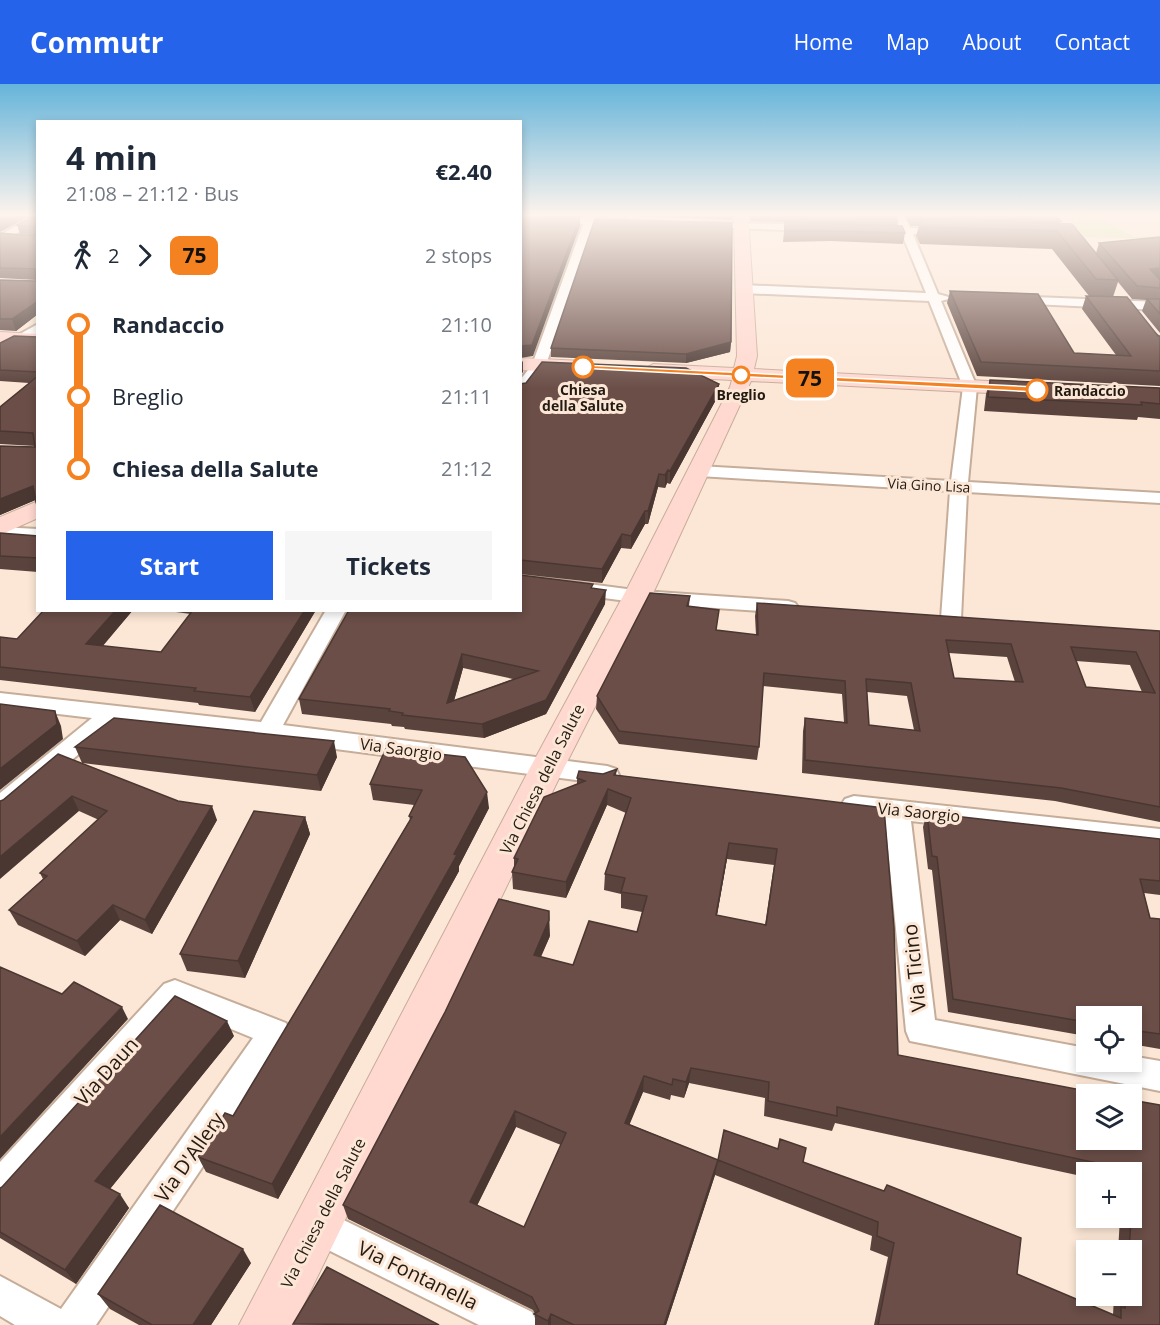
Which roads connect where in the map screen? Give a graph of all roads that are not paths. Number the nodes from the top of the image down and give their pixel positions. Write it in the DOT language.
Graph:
graph roads {
  1 [pos="567,274"];
  2 [pos="743,274"];
  3 [pos="924,274"];
  4 [pos="743,289"];
  5 [pos="1119,292"];
  6 [pos="934,298"];
  7 [pos="956,298"];
  8 [pos="1002,300"];
  9 [pos="1129,305"];
  10 [pos="1160,306"];
  11 [pos="1139,317"];
  12 [pos="32,336"];
  13 [pos="0,338"];
  14 [pos="0,351"];
  15 [pos="530,364"];
  16 [pos="597,368"];
  17 [pos="633,369"];
  18 [pos="744,375"];
  19 [pos="522,386"];
  20 [pos="970,387"];
  21 [pos="1053,390"];
  22 [pos="699,471"];
  23 [pos="959,487"];
  24 [pos="1160,498"];
  25 [pos="36,509"];
  26 [pos="0,526"];
  27 [pos="0,532"];
  28 [pos="36,535"];
  29 [pos="522,581"];
  30 [pos="637,596"];
  31 [pos="812,609"];
  32 [pos="335,612"];
  33 [pos="928,618"];
  34 [pos="951,619"];
  35 [pos="974,621"];
  36 [pos="0,700"];
  37 [pos="113,713"];
  38 [pos="268,731"];
  39 [pos="547,768"];
  40 [pos="624,778"];
  41 [pos="826,802"];
  42 [pos="0,807"];
  43 [pos="897,810"];
  44 [pos="1160,839"];
  45 [pos="225,1013"];
  46 [pos="1160,1076"];
  47 [pos="0,1188"];
  48 [pos="317,1225"];
  49 [pos="0,1295"];
  50 [pos="51,1325"];
  51 [pos="72,1325"];
  52 [pos="266,1325"];
  53 [pos="519,1325"];
  1 -- 15 [label="street"];
  2 -- 4 [label="street, Via Chiesa della Salute"];
  3 -- 6 [label="street"];
  4 -- 6 [label="street"];
  4 -- 18 [label="street, Via Chiesa della Salute"];
  5 -- 9 [label="street"];
  6 -- 7 [label="street"];
  6 -- 20 [label="street"];
  8 -- 9 [label="street"];
  9 -- 10 [label="street"];
  9 -- 11 [label="street"];
  12 -- 13 [label="street"];
  12 -- 14 [label="street"];
  15 -- 16 [label="street"];
  15 -- 19 [label="street"];
  17 -- 18 [label="street"];
  18 -- 20 [label="street"];
  18 -- 22 [label="street, Via Chiesa della Salute"];
  20 -- 21 [label="street"];
  20 -- 23 [label="street"];
  22 -- 23 [label="street, Via Gino Lisa"];
  22 -- 30 [label="street, Via Chiesa della Salute"];
  23 -- 24 [label="street, Via Gino Lisa"];
  23 -- 34 [label="street"];
  25 -- 26 [label="street"];
  27 -- 28 [label="street"];
  29 -- 30 [label="street"];
  30 -- 31 [label="street"];
  30 -- 39 [label="street, Via Chiesa della Salute"];
  32 -- 38 [label="street"];
  33 -- 34 [label="street"];
  34 -- 35 [label="street"];
  36 -- 37 [label="street, Via Saorgio"];
  37 -- 38 [label="street, Via Saorgio"];
  37 -- 42 [label="street"];
  38 -- 39 [label="street, Via Saorgio"];
  39 -- 40 [label="street, Via Saorgio"];
  39 -- 48 [label="street, Via Chiesa della Salute"];
  41 -- 43 [label="street, Via Saorgio"];
  43 -- 44 [label="street, Via Saorgio"];
  43 -- 46 [label="street, Via Ticino"];
  45 -- 47 [label="street, Via Daun"];
  45 -- 51 [label="street, Via D'Allery"];
  48 -- 52 [label="street, Via Chiesa della Salute"];
  48 -- 53 [label="street, Via Fontanella"];
  49 -- 50 [label="street"];
}
